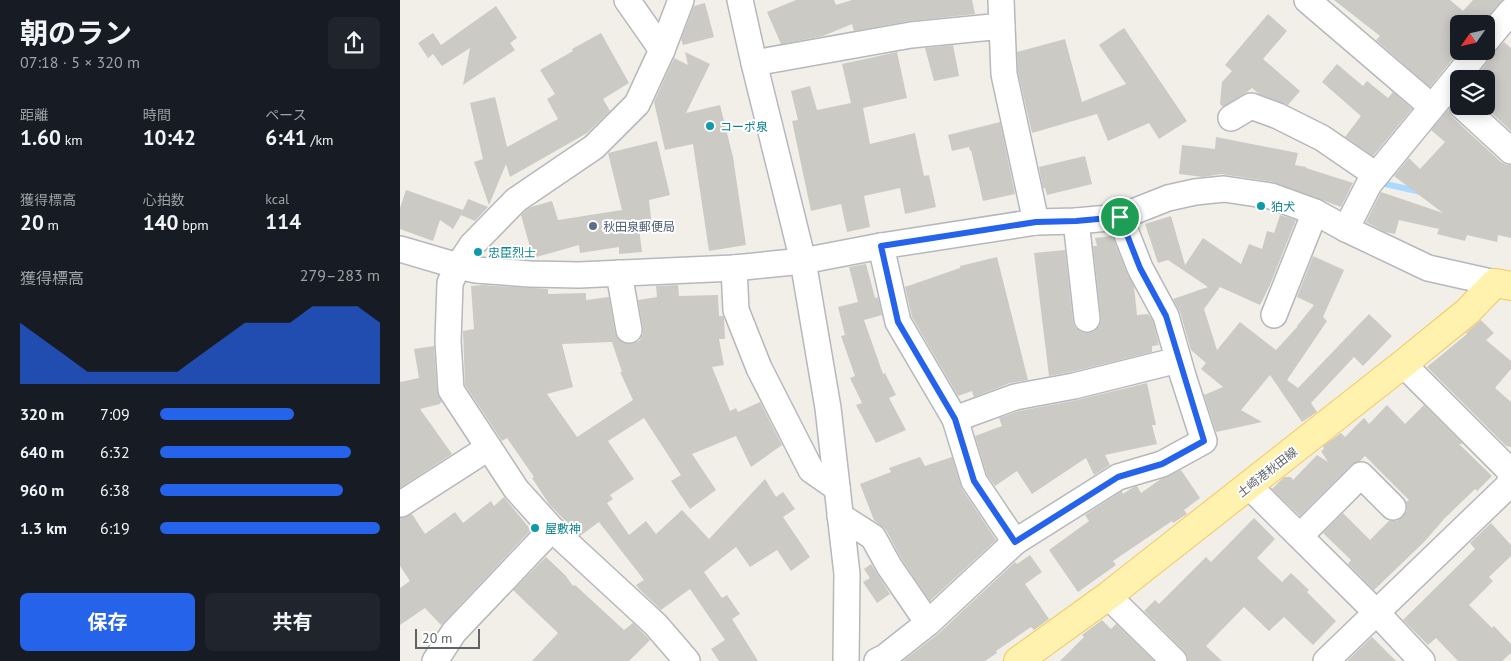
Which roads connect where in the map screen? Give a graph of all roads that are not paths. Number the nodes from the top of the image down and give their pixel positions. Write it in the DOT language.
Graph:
graph roads {
  1 [pos="627,0"];
  2 [pos="681,0"];
  3 [pos="740,0"];
  4 [pos="1001,0"];
  5 [pos="1307,0"];
  6 [pos="1505,8"];
  7 [pos="1495,25"];
  8 [pos="1002,26"];
  9 [pos="662,50"];
  10 [pos="754,63"];
  11 [pos="1450,102"];
  12 [pos="1466,115"];
  13 [pos="1231,118"];
  14 [pos="1511,151"];
  15 [pos="1376,176"];
  16 [pos="1315,212"];
  17 [pos="1120,217"];
  18 [pos="1076,221"];
  19 [pos="1036,222"];
  20 [pos="1346,229"];
  21 [pos="881,246"];
  22 [pos="400,249"];
  23 [pos="803,261"];
  24 [pos="458,266"];
  25 [pos="734,268"];
  26 [pos="619,273"];
  27 [pos="1503,284"];
  28 [pos="1274,315"];
  29 [pos="1087,319"];
  30 [pos="629,330"];
  31 [pos="1178,360"];
  32 [pos="1403,364"];
  33 [pos="955,419"];
  34 [pos="488,448"];
  35 [pos="1511,481"];
  36 [pos="1249,486"];
  37 [pos="837,488"];
  38 [pos="400,502"];
  39 [pos="1393,507"];
  40 [pos="840,516"];
  41 [pos="552,529"];
  42 [pos="1300,536"];
  43 [pos="1015,542"];
  44 [pos="1108,596"];
  45 [pos="1376,612"];
  46 [pos="928,623"];
  47 [pos="1033,657"];
  48 [pos="435,661"];
  49 [pos="687,661"];
  50 [pos="846,661"];
  51 [pos="877,661"];
  52 [pos="1174,661"];
  53 [pos="1326,661"];
  54 [pos="1422,661"];
  1 -- 9 [label="street"];
  2 -- 9 [label="street"];
  3 -- 10 [label="street"];
  4 -- 8 [label="street"];
  5 -- 11 [label="street"];
  6 -- 7 [label="street"];
  8 -- 10 [label="street"];
  8 -- 19 [label="street"];
  9 -- 24 [label="street"];
  10 -- 23 [label="street"];
  11 -- 15 [label="street"];
  12 -- 14 [label="street"];
  13 -- 15 [label="street"];
  15 -- 20 [label="street"];
  16 -- 17 [label="street"];
  16 -- 20 [label="street"];
  16 -- 28 [label="street"];
  17 -- 18 [label="street"];
  17 -- 31 [label="street"];
  18 -- 19 [label="street"];
  18 -- 29 [label="street"];
  19 -- 21 [label="street"];
  20 -- 27 [label="street"];
  21 -- 23 [label="street"];
  21 -- 33 [label="street"];
  22 -- 24 [label="street"];
  23 -- 25 [label="street"];
  23 -- 37 [label="street"];
  24 -- 26 [label="street"];
  24 -- 34 [label="street"];
  25 -- 26 [label="street"];
  25 -- 37 [label="street"];
  26 -- 30 [label="street"];
  27 -- 32 [label="main road, 土崎港秋田線"];
  31 -- 33 [label="street"];
  31 -- 43 [label="street"];
  32 -- 35 [label="street"];
  32 -- 36 [label="main road, 土崎港秋田線"];
  33 -- 43 [label="street"];
  34 -- 38 [label="street"];
  34 -- 41 [label="street"];
  35 -- 45 [label="street"];
  36 -- 42 [label="street"];
  36 -- 44 [label="main road, 土崎港秋田線"];
  37 -- 40 [label="street"];
  39 -- 42 [label="street"];
  40 -- 46 [label="street"];
  40 -- 50 [label="street"];
  41 -- 48 [label="street"];
  41 -- 49 [label="street"];
  42 -- 45 [label="street"];
  43 -- 46 [label="street"];
  44 -- 47 [label="main road, 土崎港秋田線"];
  44 -- 52 [label="street"];
  45 -- 53 [label="street"];
  45 -- 54 [label="street"];
  46 -- 51 [label="street"];
}
